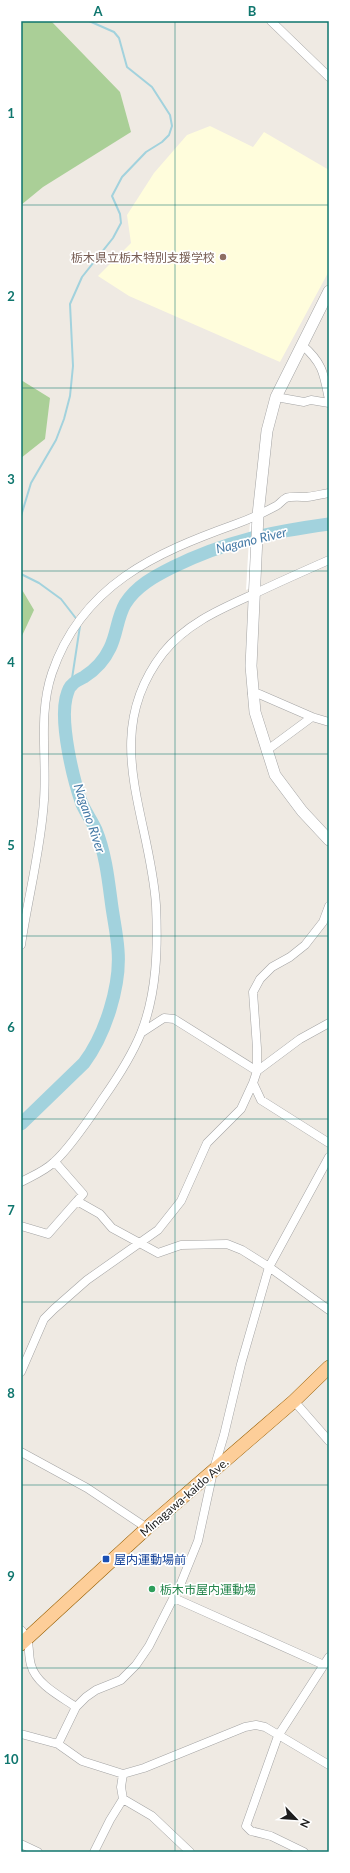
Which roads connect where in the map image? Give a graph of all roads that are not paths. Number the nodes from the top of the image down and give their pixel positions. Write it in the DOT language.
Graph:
graph roads {
  1 [pos="271,21"];
  2 [pos="329,77"];
  3 [pos="329,291"];
  4 [pos="302,345"];
  5 [pos="276,398"];
  6 [pos="329,401"];
  7 [pos="329,493"];
  8 [pos="258,518"];
  9 [pos="329,560"];
  10 [pos="254,590"];
  11 [pos="252,693"];
  12 [pos="312,717"];
  13 [pos="329,722"];
  14 [pos="266,751"];
  15 [pos="329,840"];
  16 [pos="329,906"];
  17 [pos="21,945"];
  18 [pos="329,1023"];
  19 [pos="141,1032"];
  20 [pos="257,1071"];
  21 [pos="253,1083"];
  22 [pos="329,1143"];
  23 [pos="329,1157"];
  24 [pos="55,1162"];
  25 [pos="21,1182"];
  26 [pos="77,1201"];
  27 [pos="21,1226"];
  28 [pos="139,1242"];
  29 [pos="269,1267"];
  30 [pos="329,1310"];
  31 [pos="329,1367"];
  32 [pos="21,1372"];
  33 [pos="294,1401"];
  34 [pos="329,1441"];
  35 [pos="21,1452"];
  36 [pos="213,1472"];
  37 [pos="147,1528"];
  38 [pos="174,1598"];
  39 [pos="23,1637"];
  40 [pos="329,1657"];
  41 [pos="324,1665"];
  42 [pos="76,1707"];
  43 [pos="21,1734"];
  44 [pos="278,1736"];
  45 [pos="58,1744"];
  46 [pos="329,1765"];
  47 [pos="123,1774"];
  48 [pos="122,1799"];
  49 [pos="21,1844"];
  50 [pos="38,1852"];
  51 [pos="94,1852"];
  52 [pos="190,1852"];
  53 [pos="304,1852"];
  1 -- 2 [label="street"];
  3 -- 4 [label="street"];
  4 -- 5 [label="street"];
  4 -- 6 [label="street"];
  5 -- 6 [label="street"];
  5 -- 8 [label="street"];
  7 -- 8 [label="street"];
  8 -- 10 [label="street"];
  8 -- 17 [label="street"];
  9 -- 10 [label="street"];
  10 -- 11 [label="street"];
  10 -- 19 [label="street"];
  11 -- 12 [label="street"];
  11 -- 14 [label="street"];
  12 -- 13 [label="street"];
  12 -- 14 [label="street"];
  14 -- 15 [label="street"];
  16 -- 20 [label="street"];
  18 -- 20 [label="street"];
  19 -- 20 [label="street"];
  19 -- 24 [label="street"];
  20 -- 21 [label="street"];
  21 -- 22 [label="street"];
  21 -- 28 [label="street"];
  23 -- 29 [label="street"];
  24 -- 25 [label="street"];
  24 -- 26 [label="street"];
  26 -- 27 [label="street"];
  26 -- 28 [label="street"];
  28 -- 29 [label="street"];
  28 -- 32 [label="street"];
  29 -- 30 [label="street"];
  29 -- 36 [label="street"];
  31 -- 33 [label="main road, Minagawa-kaido Ave."];
  33 -- 34 [label="street"];
  33 -- 36 [label="main road, Minagawa-kaido Ave."];
  35 -- 37 [label="street"];
  36 -- 37 [label="main road, Minagawa-kaido Ave."];
  36 -- 38 [label="street"];
  37 -- 39 [label="main road, Minagawa-kaido Ave."];
  38 -- 41 [label="street"];
  38 -- 42 [label="street"];
  39 -- 42 [label="street"];
  40 -- 41 [label="street"];
  41 -- 44 [label="street"];
  42 -- 45 [label="street"];
  43 -- 45 [label="street"];
  44 -- 46 [label="street"];
  44 -- 47 [label="street"];
  44 -- 53 [label="street"];
  45 -- 47 [label="street"];
  47 -- 48 [label="street"];
  48 -- 51 [label="street"];
  48 -- 52 [label="street"];
  49 -- 50 [label="street"];
}
